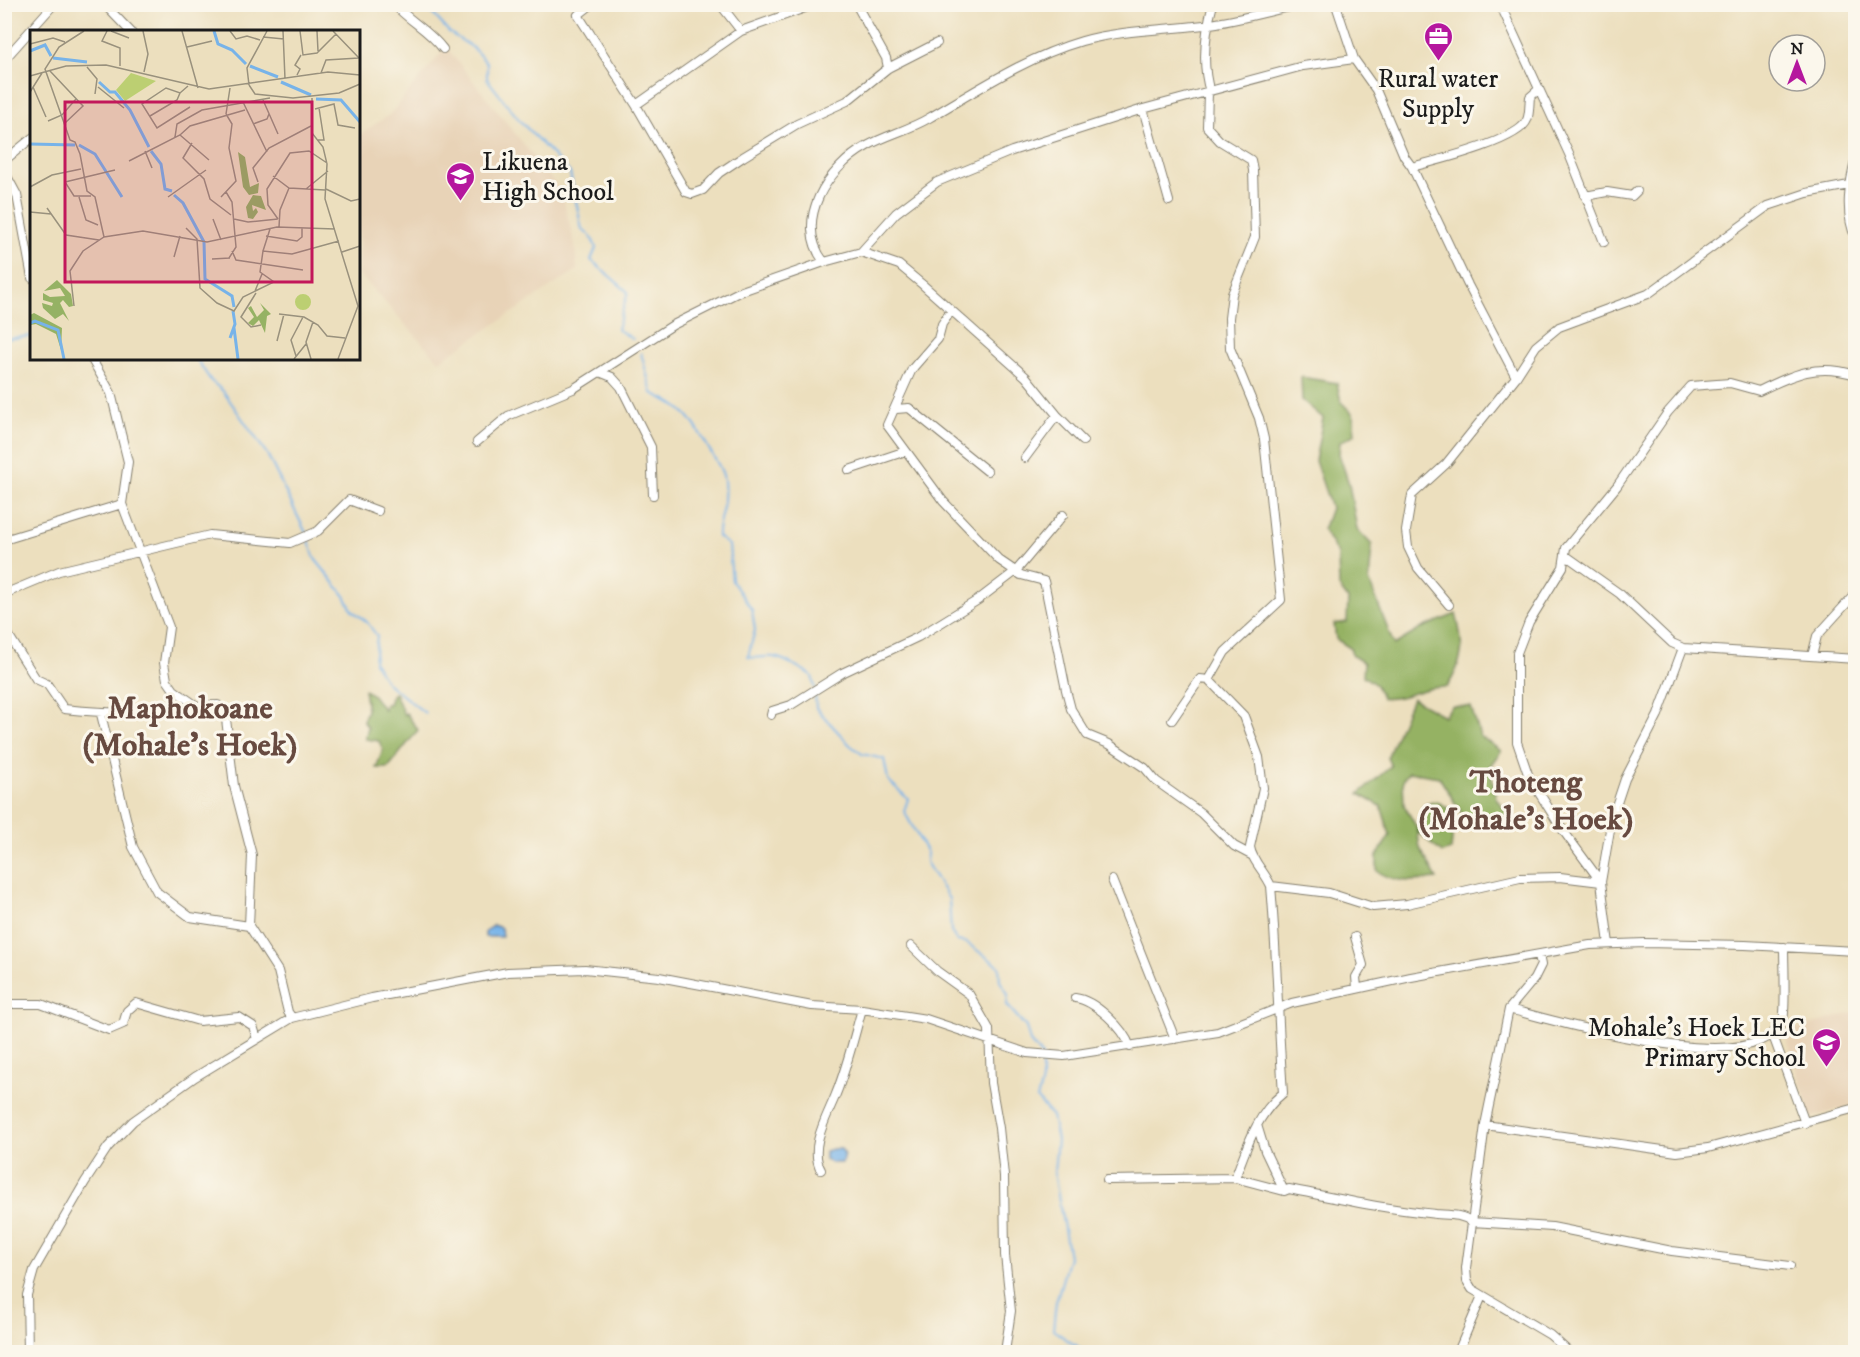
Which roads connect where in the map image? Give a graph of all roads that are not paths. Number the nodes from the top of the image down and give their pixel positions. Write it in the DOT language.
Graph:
graph roads {
  1 [pos="54,4"];
  2 [pos="104,4"];
  3 [pos="394,4"];
  4 [pos="592,4"];
  5 [pos="720,4"];
  6 [pos="816,4"];
  7 [pos="856,4"];
  8 [pos="1213,4"];
  9 [pos="1302,4"];
  10 [pos="1317,4"];
  11 [pos="1500,4"];
  12 [pos="1337,5"];
  13 [pos="1207,24"];
  14 [pos="31,30"];
  15 [pos="129,30"];
  16 [pos="30,31"];
  17 [pos="741,31"];
  18 [pos="936,43"];
  19 [pos="443,49"];
  20 [pos="1354,59"];
  21 [pos="4,60"];
  22 [pos="888,68"];
  23 [pos="1538,90"];
  24 [pos="1209,92"];
  25 [pos="636,105"];
  26 [pos="1143,109"];
  27 [pos="30,140"];
  28 [pos="1856,158"];
  29 [pos="4,161"];
  30 [pos="1412,166"];
  31 [pos="4,171"];
  32 [pos="1849,184"];
  33 [pos="1637,191"];
  34 [pos="1585,196"];
  35 [pos="1169,201"];
  36 [pos="1856,239"];
  37 [pos="1604,242"];
  38 [pos="861,252"];
  39 [pos="824,262"];
  40 [pos="30,268"];
  41 [pos="951,311"];
  42 [pos="92,360"];
  43 [pos="602,373"];
  44 [pos="1856,375"];
  45 [pos="1516,377"];
  46 [pos="896,409"];
  47 [pos="1056,415"];
  48 [pos="1083,441"];
  49 [pos="477,442"];
  50 [pos="906,451"];
  51 [pos="1025,458"];
  52 [pos="849,470"];
  53 [pos="987,471"];
  54 [pos="653,495"];
  55 [pos="122,504"];
  56 [pos="378,511"];
  57 [pos="1063,515"];
  58 [pos="4,540"];
  59 [pos="140,550"];
  60 [pos="1565,555"];
  61 [pos="1016,571"];
  62 [pos="1856,593"];
  63 [pos="4,594"];
  64 [pos="1449,605"];
  65 [pos="4,625"];
  66 [pos="1683,648"];
  67 [pos="1812,656"];
  68 [pos="1856,659"];
  69 [pos="1209,680"];
  70 [pos="197,706"];
  71 [pos="101,714"];
  72 [pos="771,715"];
  73 [pos="1172,720"];
  74 [pos="1251,855"];
  75 [pos="1112,880"];
  76 [pos="1601,882"];
  77 [pos="1271,886"];
  78 [pos="249,926"];
  79 [pos="1355,937"];
  80 [pos="1609,944"];
  81 [pos="911,946"];
  82 [pos="1785,947"];
  83 [pos="1856,951"];
  84 [pos="1539,955"];
  85 [pos="1357,988"];
  86 [pos="4,994"];
  87 [pos="1075,998"];
  88 [pos="1280,1008"];
  89 [pos="862,1009"];
  90 [pos="1509,1009"];
  91 [pos="292,1018"];
  92 [pos="1772,1033"];
  93 [pos="257,1039"];
  94 [pos="991,1039"];
  95 [pos="1175,1039"];
  96 [pos="1130,1047"];
  97 [pos="1856,1108"];
  98 [pos="1805,1123"];
  99 [pos="1257,1125"];
  100 [pos="1485,1125"];
  101 [pos="821,1170"];
  102 [pos="1235,1178"];
  103 [pos="1107,1180"];
  104 [pos="1284,1191"];
  105 [pos="1472,1222"];
  106 [pos="1790,1266"];
  107 [pos="1482,1296"];
  108 [pos="28,1353"];
  109 [pos="1005,1353"];
  110 [pos="1458,1353"];
  111 [pos="1569,1353"];
  1 -- 14 [label="street"];
  2 -- 15 [label="street"];
  3 -- 19 [label="street"];
  4 -- 25 [label="street"];
  5 -- 17 [label="street"];
  6 -- 17 [label="street"];
  7 -- 22 [label="street"];
  8 -- 13 [label="street"];
  9 -- 13 [label="street"];
  10 -- 12 [label="street"];
  11 -- 23 [label="street"];
  12 -- 20 [label="street"];
  13 -- 24 [label="street"];
  13 -- 39 [label="street"];
  16 -- 21 [label="street"];
  17 -- 25 [label="street"];
  18 -- 22 [label="street"];
  20 -- 24 [label="street"];
  20 -- 30 [label="street"];
  22 -- 25 [label="street"];
  23 -- 30 [label="street"];
  23 -- 34 [label="street"];
  24 -- 26 [label="street"];
  24 -- 69 [label="street"];
  26 -- 35 [label="street"];
  26 -- 38 [label="street"];
  27 -- 29 [label="street"];
  28 -- 32 [label="street"];
  30 -- 45 [label="street"];
  31 -- 40 [label="street"];
  32 -- 36 [label="street"];
  32 -- 45 [label="street"];
  33 -- 34 [label="street"];
  34 -- 37 [label="street"];
  38 -- 39 [label="street"];
  38 -- 41 [label="street"];
  39 -- 43 [label="street"];
  41 -- 46 [label="street"];
  41 -- 47 [label="street"];
  42 -- 55 [label="street"];
  43 -- 49 [label="street"];
  43 -- 54 [label="street"];
  44 -- 60 [label="street"];
  45 -- 64 [label="street"];
  46 -- 50 [label="street"];
  46 -- 53 [label="street"];
  47 -- 48 [label="street"];
  47 -- 51 [label="street"];
  50 -- 52 [label="street"];
  50 -- 61 [label="street"];
  55 -- 58 [label="street"];
  55 -- 59 [label="street"];
  56 -- 59 [label="street"];
  57 -- 61 [label="street"];
  59 -- 63 [label="street"];
  59 -- 70 [label="street"];
  60 -- 66 [label="street"];
  60 -- 76 [label="street"];
  61 -- 72 [label="street"];
  61 -- 74 [label="street"];
  62 -- 67 [label="street"];
  65 -- 71 [label="street"];
  66 -- 67 [label="street"];
  66 -- 76 [label="street"];
  67 -- 68 [label="street"];
  69 -- 73 [label="street"];
  69 -- 74 [label="street"];
  70 -- 71 [label="street"];
  70 -- 78 [label="street"];
  71 -- 78 [label="street"];
  74 -- 77 [label="street"];
  75 -- 95 [label="street"];
  76 -- 77 [label="street"];
  76 -- 80 [label="street"];
  77 -- 88 [label="street"];
  78 -- 91 [label="street"];
  79 -- 85 [label="street"];
  80 -- 82 [label="street"];
  80 -- 84 [label="street"];
  81 -- 94 [label="street"];
  82 -- 83 [label="street"];
  82 -- 92 [label="street"];
  84 -- 85 [label="street"];
  84 -- 90 [label="street"];
  85 -- 88 [label="street"];
  86 -- 93 [label="street"];
  87 -- 96 [label="street"];
  88 -- 95 [label="street"];
  88 -- 99 [label="street"];
  89 -- 91 [label="street"];
  89 -- 94 [label="street"];
  89 -- 101 [label="street"];
  90 -- 92 [label="street"];
  90 -- 100 [label="street"];
  91 -- 93 [label="street"];
  92 -- 98 [label="street"];
  93 -- 108 [label="street"];
  94 -- 96 [label="street"];
  94 -- 109 [label="street"];
  95 -- 96 [label="street"];
  97 -- 98 [label="street"];
  98 -- 100 [label="street"];
  99 -- 102 [label="street"];
  99 -- 104 [label="street"];
  100 -- 105 [label="street"];
  102 -- 103 [label="street"];
  102 -- 104 [label="street"];
  104 -- 105 [label="street"];
  105 -- 106 [label="street"];
  105 -- 107 [label="street"];
  107 -- 110 [label="street"];
  107 -- 111 [label="street"];
}
